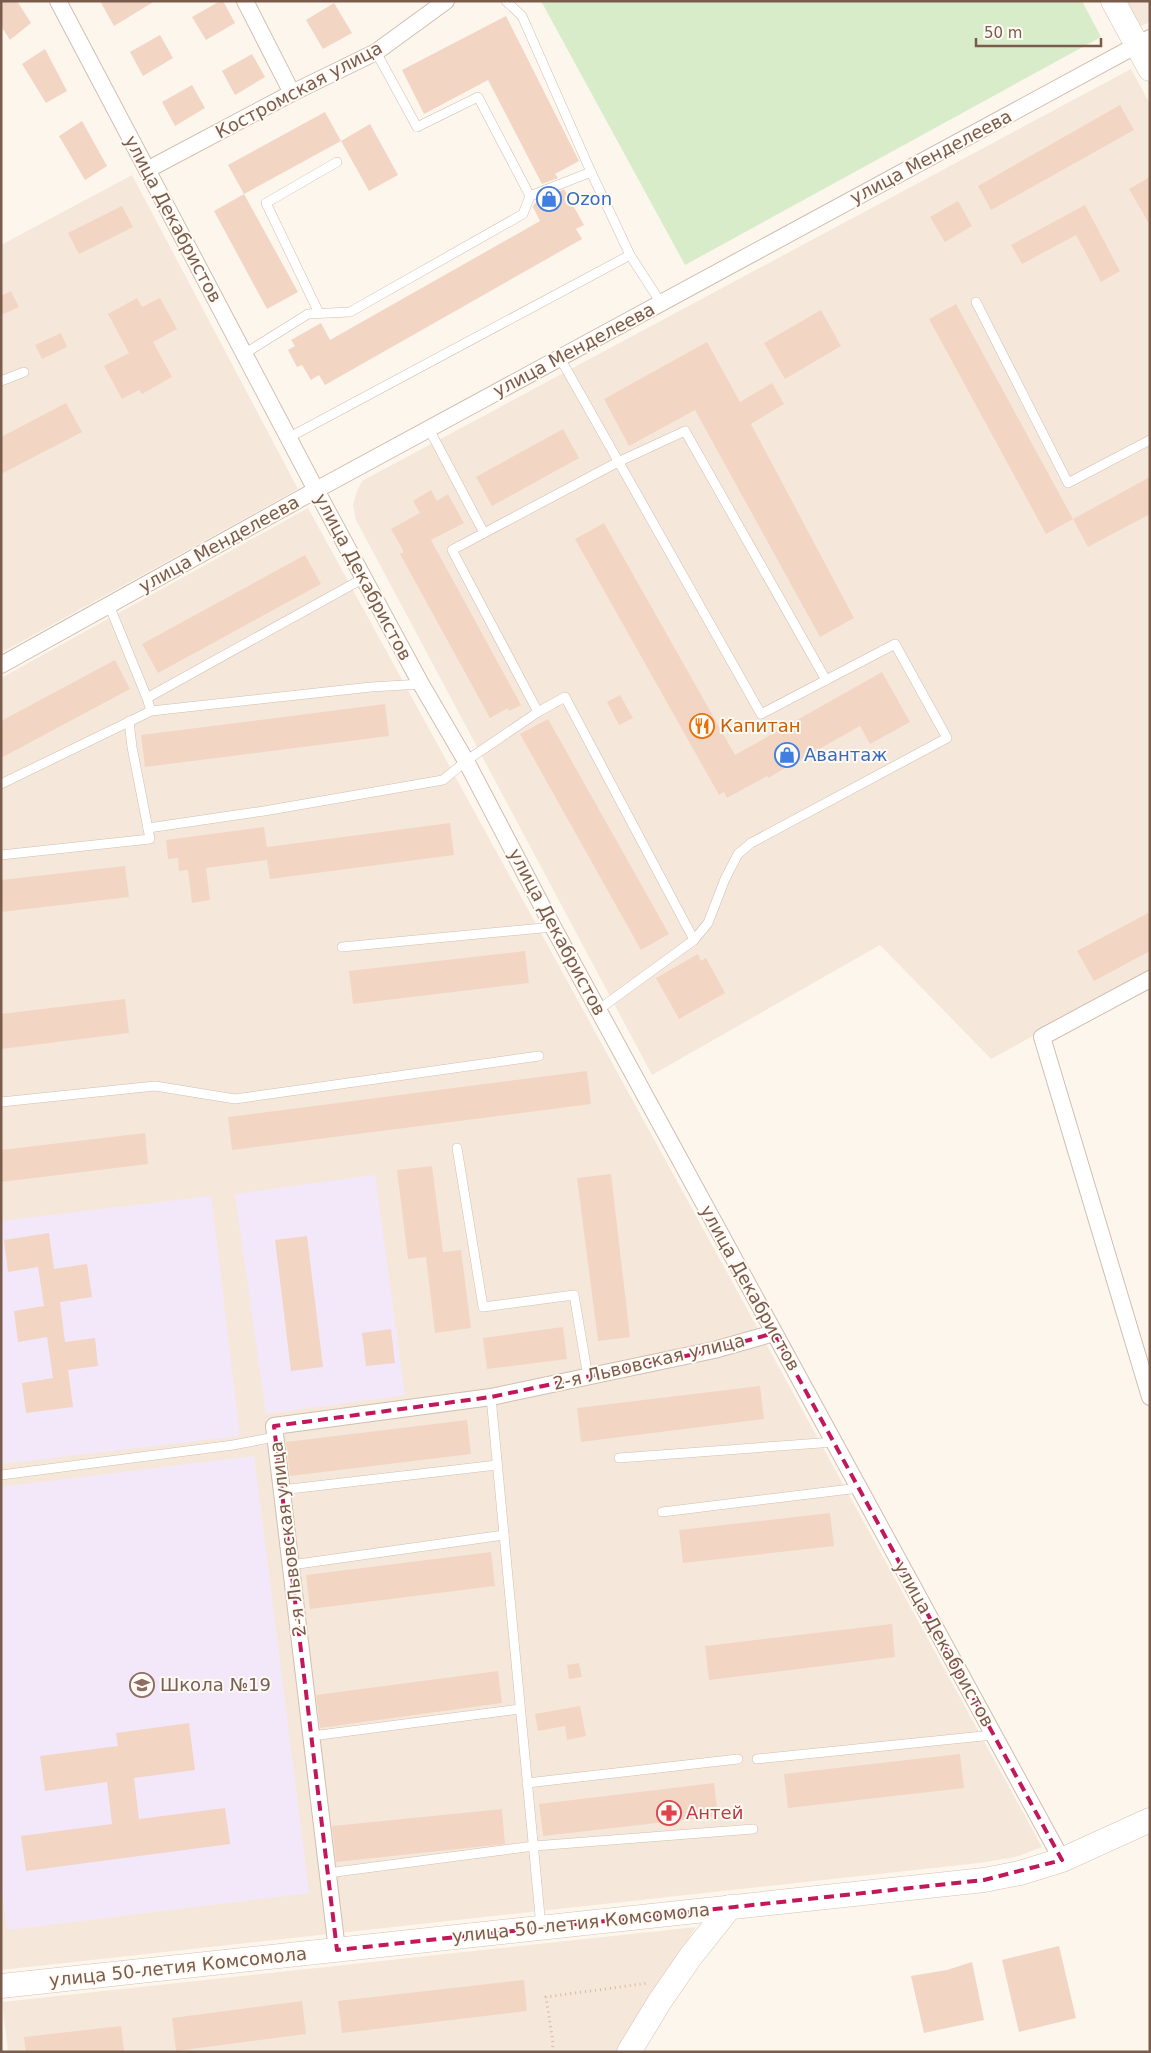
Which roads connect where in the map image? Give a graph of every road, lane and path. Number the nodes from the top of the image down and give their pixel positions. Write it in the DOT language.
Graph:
graph roads {
  1 [pos="58,1"];
  2 [pos="245,1"];
  3 [pos="446,1"];
  4 [pos="506,1"];
  5 [pos="1113,1"];
  6 [pos="1143,42"];
  7 [pos="376,52"];
  8 [pos="1150,69"];
  9 [pos="292,93"];
  10 [pos="337,162"];
  11 [pos="147,170"];
  12 [pos="591,172"];
  13 [pos="530,196"];
  14 [pos="630,255"];
  15 [pos="976,302"];
  16 [pos="661,303"];
  17 [pos="319,313"];
  18 [pos="244,354"];
  19 [pos="560,358"];
  20 [pos="24,372"];
  21 [pos="1,381"];
  22 [pos="429,429"];
  23 [pos="288,438"];
  24 [pos="1150,440"];
  25 [pos="618,462"];
  26 [pos="316,490"];
  27 [pos="484,533"];
  28 [pos="364,578"];
  29 [pos="110,605"];
  30 [pos="1,665"];
  31 [pos="826,680"];
  32 [pos="421,684"];
  33 [pos="147,698"];
  34 [pos="151,711"];
  35 [pos="538,712"];
  36 [pos="129,721"];
  37 [pos="466,761"];
  38 [pos="1,784"];
  39 [pos="148,828"];
  40 [pos="1,855"];
  41 [pos="553,927"];
  42 [pos="694,940"];
  43 [pos="342,948"];
  44 [pos="1150,979"];
  45 [pos="598,1010"];
  46 [pos="539,1056"];
  47 [pos="1,1102"];
  48 [pos="457,1148"];
  49 [pos="774,1333"];
  50 [pos="588,1377"];
  51 [pos="491,1397"];
  52 [pos="1150,1397"];
  53 [pos="275,1437"];
  54 [pos="834,1442"];
  55 [pos="619,1458"];
  56 [pos="497,1465"];
  57 [pos="1,1474"];
  58 [pos="859,1488"];
  59 [pos="282,1490"];
  60 [pos="662,1512"];
  61 [pos="504,1535"];
  62 [pos="291,1565"];
  63 [pos="520,1709"];
  64 [pos="994,1735"];
  65 [pos="312,1736"];
  66 [pos="738,1759"];
  67 [pos="757,1759"];
  68 [pos="527,1783"];
  69 [pos="1150,1820"];
  70 [pos="753,1829"];
  71 [pos="534,1846"];
  72 [pos="1062,1860"];
  73 [pos="328,1873"];
  74 [pos="730,1907"];
  75 [pos="541,1927"];
  76 [pos="338,1950"];
  77 [pos="674,1980"];
  78 [pos="1,1986"];
  79 [pos="552,2052"];
  80 [pos="629,2052"];
  1 -- 11 [label="street, улица Декабристов"];
  2 -- 9 [label="street"];
  3 -- 7 [label="street, Костромская улица"];
  4 -- 12 [label="lane"];
  5 -- 6 [label="main road"];
  6 -- 8 [label="main road"];
  6 -- 16 [label="street, улица Менделеева"];
  7 -- 9 [label="street, Костромская улица"];
  7 -- 13 [label="lane"];
  9 -- 11 [label="street, Костромская улица"];
  10 -- 17 [label="lane"];
  11 -- 18 [label="street, улица Декабристов"];
  12 -- 13 [label="lane"];
  12 -- 14 [label="lane"];
  13 -- 17 [label="lane"];
  14 -- 16 [label="lane"];
  14 -- 23 [label="lane"];
  15 -- 24 [label="lane"];
  16 -- 19 [label="street, улица Менделеева"];
  17 -- 18 [label="lane"];
  18 -- 23 [label="street, улица Декабристов"];
  19 -- 22 [label="street, улица Менделеева"];
  19 -- 25 [label="lane"];
  20 -- 21 [label="lane"];
  22 -- 26 [label="street, улица Менделеева"];
  22 -- 27 [label="lane"];
  23 -- 26 [label="street, улица Декабристов"];
  25 -- 27 [label="lane"];
  25 -- 31 [label="lane"];
  25 -- 31 [label="lane"];
  26 -- 28 [label="street, улица Декабристов"];
  26 -- 29 [label="street, улица Менделеева"];
  27 -- 35 [label="lane"];
  28 -- 32 [label="street, улица Декабристов"];
  28 -- 33 [label="lane"];
  29 -- 30 [label="street, улица Менделеева"];
  29 -- 33 [label="lane"];
  31 -- 42 [label="lane"];
  32 -- 34 [label="lane"];
  32 -- 37 [label="street, улица Декабристов"];
  33 -- 34 [label="lane"];
  34 -- 36 [label="lane"];
  35 -- 37 [label="lane"];
  35 -- 42 [label="lane"];
  36 -- 38 [label="lane"];
  36 -- 39 [label="lane"];
  37 -- 39 [label="lane"];
  37 -- 41 [label="street, улица Декабристов"];
  39 -- 40 [label="lane"];
  41 -- 43 [label="lane"];
  41 -- 45 [label="street, улица Декабристов"];
  42 -- 45 [label="lane"];
  44 -- 52 [label="street"];
  45 -- 49 [label="street, улица Декабристов"];
  46 -- 47 [label="lane"];
  48 -- 50 [label="lane"];
  49 -- 50 [label="street, 2-я Львовская улица"];
  49 -- 54 [label="street, улица Декабристов"];
  50 -- 51 [label="street, 2-я Львовская улица"];
  51 -- 53 [label="street, 2-я Львовская улица"];
  51 -- 56 [label="lane"];
  53 -- 57 [label="lane"];
  53 -- 59 [label="street, 2-я Львовская улица"];
  54 -- 55 [label="lane"];
  54 -- 58 [label="street, улица Декабристов"];
  56 -- 59 [label="lane"];
  56 -- 61 [label="lane"];
  58 -- 60 [label="lane"];
  58 -- 64 [label="street, улица Декабристов"];
  59 -- 62 [label="street, 2-я Львовская улица"];
  61 -- 62 [label="lane"];
  61 -- 63 [label="lane"];
  62 -- 65 [label="street, 2-я Львовская улица"];
  63 -- 65 [label="lane"];
  63 -- 68 [label="lane"];
  64 -- 67 [label="lane"];
  64 -- 72 [label="street, улица Декабристов"];
  65 -- 73 [label="street, 2-я Львовская улица"];
  66 -- 68 [label="lane"];
  68 -- 71 [label="lane"];
  69 -- 72 [label="main road, улица 50-летия Комсомола"];
  70 -- 71 [label="lane"];
  71 -- 73 [label="lane"];
  71 -- 75 [label="lane"];
  72 -- 74 [label="main road, улица 50-летия Комсомола"];
  73 -- 76 [label="street, 2-я Львовская улица"];
  74 -- 75 [label="main road, улица 50-летия Комсомола"];
  74 -- 77 [label="main road"];
  75 -- 76 [label="main road, улица 50-летия Комсомола"];
  76 -- 78 [label="main road, улица 50-летия Комсомола"];
  77 -- 79 [label="path"];
  77 -- 80 [label="main road"];
}
